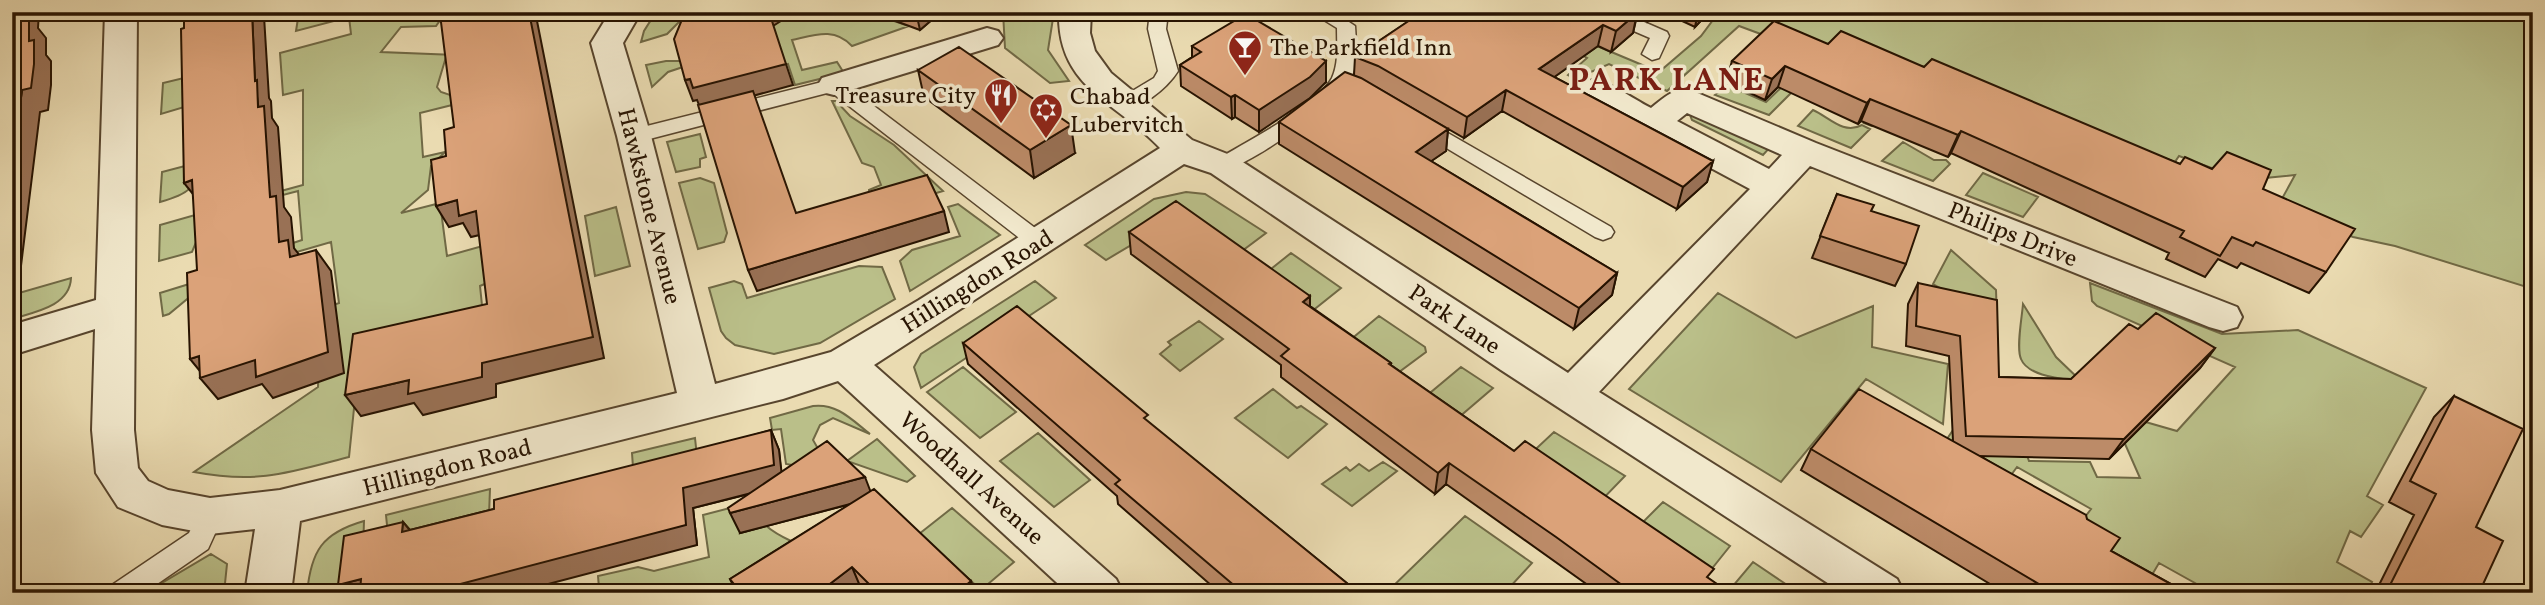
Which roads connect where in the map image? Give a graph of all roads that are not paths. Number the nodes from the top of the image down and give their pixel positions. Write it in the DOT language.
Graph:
graph roads {
  1 [pos="121,12"];
  2 [pos="626,12"];
  3 [pos="1075,12"];
  4 [pos="1159,12"];
  5 [pos="1320,12"];
  6 [pos="1605,12"];
  7 [pos="987,38"];
  8 [pos="1652,54"];
  9 [pos="834,85"];
  10 [pos="1587,88"];
  11 [pos="1126,103"];
  12 [pos="1404,114"];
  13 [pos="1653,123"];
  14 [pos="634,136"];
  15 [pos="1182,150"];
  16 [pos="1804,151"];
  17 [pos="1223,165"];
  18 [pos="1774,186"];
  19 [pos="1603,232"];
  20 [pos="1039,242"];
  21 [pos="116,307"];
  22 [pos="2223,317"];
  23 [pos="12,341"];
  24 [pos="845,363"];
  25 [pos="1572,394"];
  26 [pos="700,404"];
  27 [pos="280,508"];
  28 [pos="210,516"];
  29 [pos="122,593"];
  30 [pos="268,593"];
  31 [pos="1100,593"];
  32 [pos="1881,593"];
  1 -- 21 [label="street, Hillingdon Road"];
  2 -- 14 [label="street, Hawkstone Avenue"];
  3 -- 11 [label="street, Park Lane"];
  4 -- 11 [label="lane"];
  5 -- 17 [label="lane"];
  6 -- 8 [label="lane"];
  7 -- 9 [label="street"];
  9 -- 14 [label="lane"];
  9 -- 20 [label="lane"];
  10 -- 13 [label="street"];
  11 -- 15 [label="street, Park Lane"];
  12 -- 19 [label="lane"];
  13 -- 16 [label="street, Philips Drive"];
  13 -- 18 [label="street"];
  14 -- 26 [label="street, Hawkstone Avenue"];
  15 -- 17 [label="street, Park Lane"];
  15 -- 20 [label="street, Hillingdon Road"];
  16 -- 18 [label="street"];
  16 -- 22 [label="street, Philips Drive"];
  17 -- 25 [label="street, Park Lane"];
  18 -- 25 [label="street"];
  20 -- 24 [label="street, Hillingdon Road"];
  21 -- 23 [label="street"];
  21 -- 28 [label="street, Hillingdon Road"];
  24 -- 26 [label="street, Hillingdon Road"];
  24 -- 31 [label="street, Woodhall Avenue"];
  25 -- 32 [label="street, Park Lane"];
  26 -- 27 [label="street, Hillingdon Road"];
  27 -- 28 [label="street, Hillingdon Road"];
  27 -- 30 [label="street"];
  28 -- 29 [label="lane"];
}
